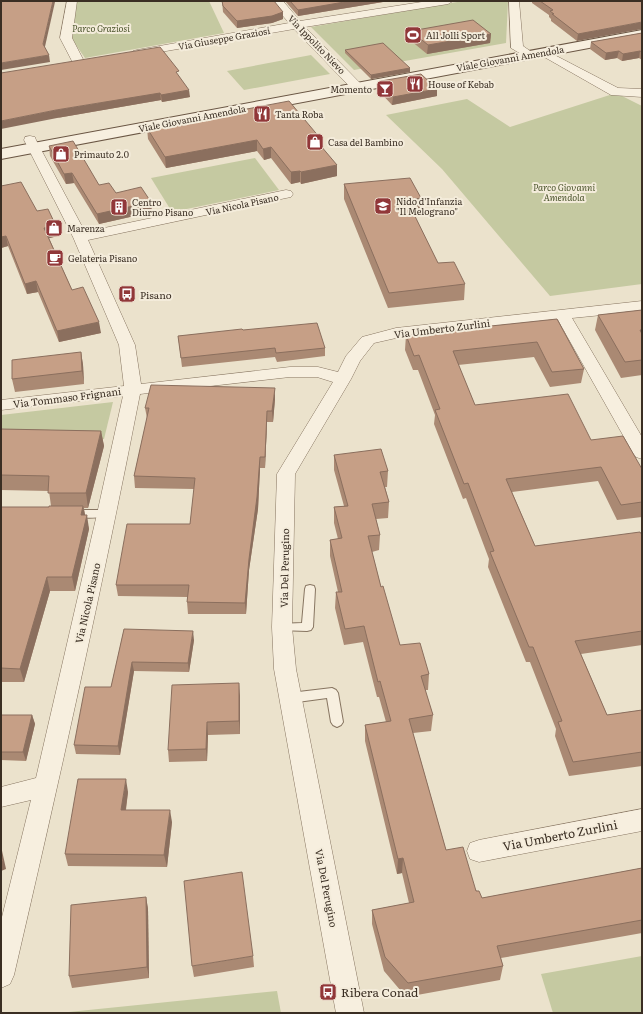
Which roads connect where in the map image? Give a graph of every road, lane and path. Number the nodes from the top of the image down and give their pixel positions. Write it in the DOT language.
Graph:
graph roads {
  1 [pos="72,1"];
  2 [pos="278,1"];
  3 [pos="448,1"];
  4 [pos="514,1"];
  5 [pos="297,25"];
  6 [pos="642,27"];
  7 [pos="642,34"];
  8 [pos="527,51"];
  9 [pos="126,55"];
  10 [pos="79,63"];
  11 [pos="354,83"];
  12 [pos="642,93"];
  13 [pos="32,144"];
  14 [pos="1,145"];
  15 [pos="1,154"];
  16 [pos="286,194"];
  17 [pos="80,237"];
  18 [pos="642,306"];
  19 [pos="562,314"];
  20 [pos="343,379"];
  21 [pos="133,389"];
  22 [pos="1,405"];
  23 [pos="642,454"];
  24 [pos="64,514"];
  25 [pos="107,514"];
  26 [pos="310,589"];
  27 [pos="282,627"];
  28 [pos="290,698"];
  29 [pos="337,722"];
  30 [pos="46,786"];
  31 [pos="1,797"];
  32 [pos="642,820"];
  33 [pos="479,851"];
  34 [pos="1,975"];
  35 [pos="350,1013"];
  1 -- 10 [label="street"];
  2 -- 5 [label="street, Via Ippolito Nievo"];
  3 -- 5 [label="street, Via Giuseppe Graziosi"];
  4 -- 8 [label="street"];
  5 -- 9 [label="street, Via Giuseppe Graziosi"];
  5 -- 11 [label="street, Via Ippolito Nievo"];
  6 -- 8 [label="main road, Viale Giovanni Amendola"];
  7 -- 8 [label="main road, Viale Giovanni Amendola"];
  8 -- 11 [label="main road, Viale Giovanni Amendola"];
  8 -- 12 [label="street"];
  11 -- 13 [label="main road, Viale Giovanni Amendola"];
  13 -- 14 [label="main road, Viale Giovanni Amendola"];
  13 -- 15 [label="main road, Viale Giovanni Amendola"];
  13 -- 17 [label="street, Via Nicola Pisano"];
  16 -- 17 [label="street, Via Nicola Pisano"];
  17 -- 21 [label="street, Via Nicola Pisano"];
  18 -- 19 [label="street, Via Umberto Zurlini"];
  19 -- 20 [label="street, Via Umberto Zurlini"];
  19 -- 23 [label="street"];
  20 -- 21 [label="street"];
  20 -- 27 [label="street, Via Del Perugino"];
  21 -- 22 [label="street, Via Tommaso Frignani"];
  21 -- 25 [label="street, Via Nicola Pisano"];
  24 -- 25 [label="lane"];
  25 -- 30 [label="street, Via Nicola Pisano"];
  26 -- 27 [label="lane"];
  27 -- 28 [label="street, Via Del Perugino"];
  28 -- 29 [label="lane"];
  28 -- 35 [label="street, Via Del Perugino"];
  30 -- 31 [label="street"];
  30 -- 34 [label="street, Via Nicola Pisano"];
  32 -- 33 [label="street, Via Umberto Zurlini"];
}
